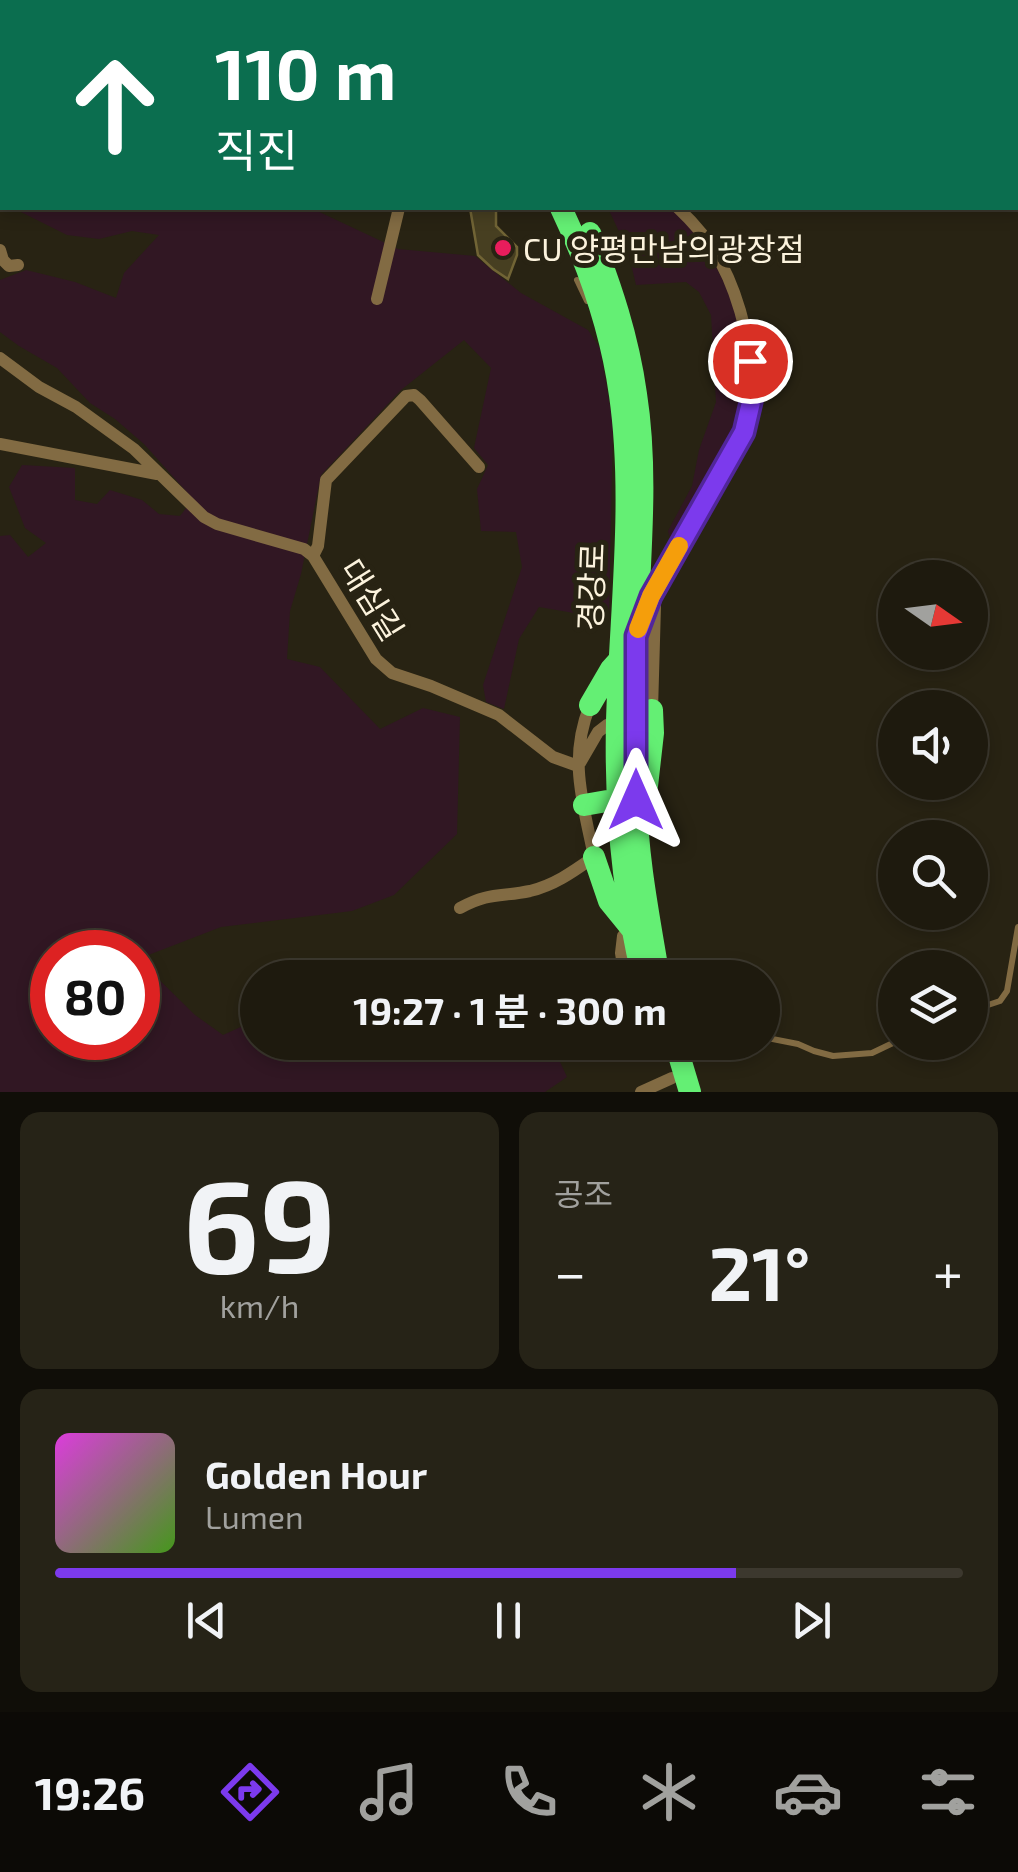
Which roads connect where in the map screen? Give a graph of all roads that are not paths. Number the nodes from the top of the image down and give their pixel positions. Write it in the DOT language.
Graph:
graph roads {
  1 [pos="399,210"];
  2 [pos="562,210"];
  3 [pos="579,210"];
  4 [pos="683,210"];
  5 [pos="0,250"];
  6 [pos="18,265"];
  7 [pos="578,280"];
  8 [pos="377,299"];
  9 [pos="0,358"];
  10 [pos="615,364"];
  11 [pos="0,444"];
  12 [pos="479,466"];
  13 [pos="159,475"];
  14 [pos="313,556"];
  15 [pos="660,578"];
  16 [pos="636,636"];
  17 [pos="620,659"];
  18 [pos="590,706"];
  19 [pos="651,709"];
  20 [pos="607,725"];
  21 [pos="578,766"];
  22 [pos="627,800"];
  23 [pos="584,805"];
  24 [pos="594,856"];
  25 [pos="460,908"];
  26 [pos="631,928"];
  27 [pos="1018,928"];
  28 [pos="623,960"];
  29 [pos="639,960"];
  30 [pos="656,960"];
  31 [pos="988,1004"];
  32 [pos="780,1041"];
  33 [pos="878,1050"];
  34 [pos="669,1060"];
  35 [pos="676,1060"];
  36 [pos="680,1087"];
  37 [pos="640,1092"];
  1 -- 8 [label="street"];
  2 -- 10 [label="highway, 경강로"];
  3 -- 16 [label="highway, 경강로"];
  4 -- 15 [label="street"];
  5 -- 6 [label="street"];
  7 -- 10 [label="lane"];
  9 -- 13 [label="street, 대심길"];
  10 -- 17 [label="highway, 경강로"];
  11 -- 13 [label="street"];
  12 -- 14 [label="street"];
  13 -- 14 [label="street, 대심길"];
  14 -- 21 [label="street, 대심길"];
  15 -- 16 [label="highway"];
  15 -- 19 [label="street"];
  16 -- 22 [label="highway, 경강로"];
  17 -- 18 [label="highway"];
  17 -- 22 [label="highway, 경강로"];
  18 -- 21 [label="street"];
  19 -- 22 [label="highway"];
  20 -- 21 [label="street"];
  21 -- 23 [label="street"];
  22 -- 23 [label="highway"];
  22 -- 26 [label="highway, 경강로"];
  22 -- 30 [label="highway, 경강로"];
  23 -- 24 [label="street"];
  24 -- 25 [label="street"];
  24 -- 26 [label="highway"];
  26 -- 28 [label="street"];
  26 -- 29 [label="highway, 경강로"];
  27 -- 31 [label="lane"];
  32 -- 33 [label="lane"];
  34 -- 36 [label="highway"];
  35 -- 36 [label="highway"];
  36 -- 37 [label="street"];
}
